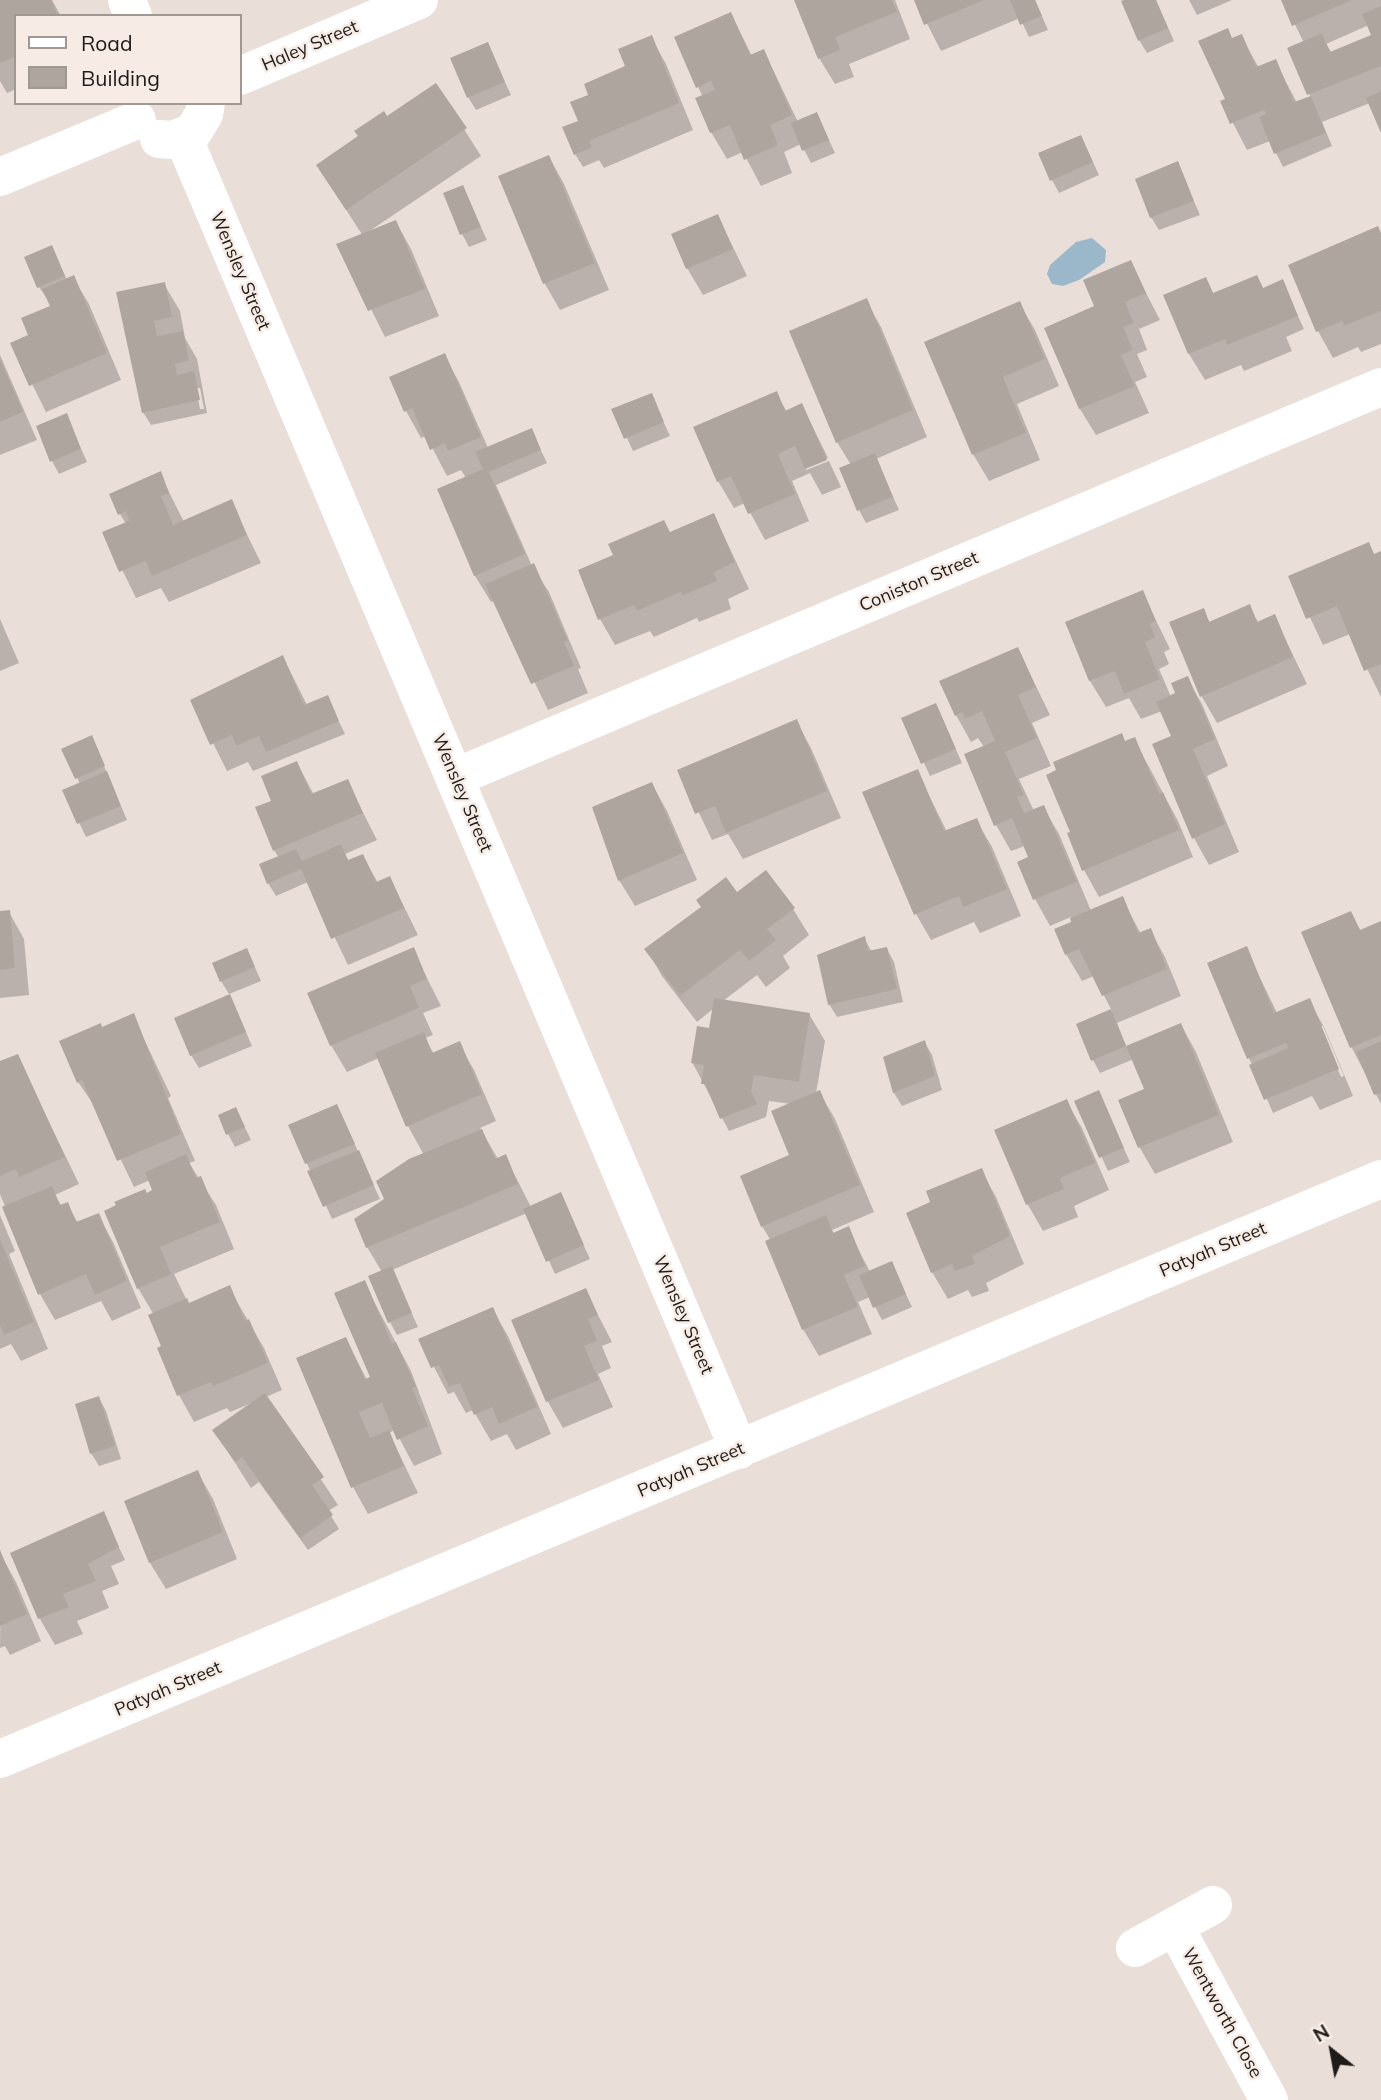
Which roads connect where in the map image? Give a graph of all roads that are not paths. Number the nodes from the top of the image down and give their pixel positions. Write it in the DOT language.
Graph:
graph roads {
  1 [pos="419,0"];
  2 [pos="242,75"];
  3 [pos="205,105"];
  4 [pos="136,111"];
  5 [pos="183,137"];
  6 [pos="0,177"];
  7 [pos="1381,387"];
  8 [pos="456,777"];
  9 [pos="1381,1179"];
  10 [pos="739,1450"];
  11 [pos="0,1759"];
  12 [pos="1213,1905"];
  13 [pos="1175,1927"];
  14 [pos="1135,1948"];
  15 [pos="1269,2100"];
  1 -- 2 [label="street, Haley Street"];
  3 -- 5 [label="street"];
  4 -- 5 [label="street"];
  4 -- 6 [label="street"];
  5 -- 8 [label="street, Wensley Street"];
  7 -- 8 [label="street, Coniston Street"];
  8 -- 10 [label="street, Wensley Street"];
  9 -- 10 [label="street, Patyah Street"];
  10 -- 11 [label="street, Patyah Street"];
  12 -- 13 [label="street, Wentworth Close"];
  13 -- 14 [label="street, Wentworth Close"];
  13 -- 15 [label="street, Wentworth Close"];
}
